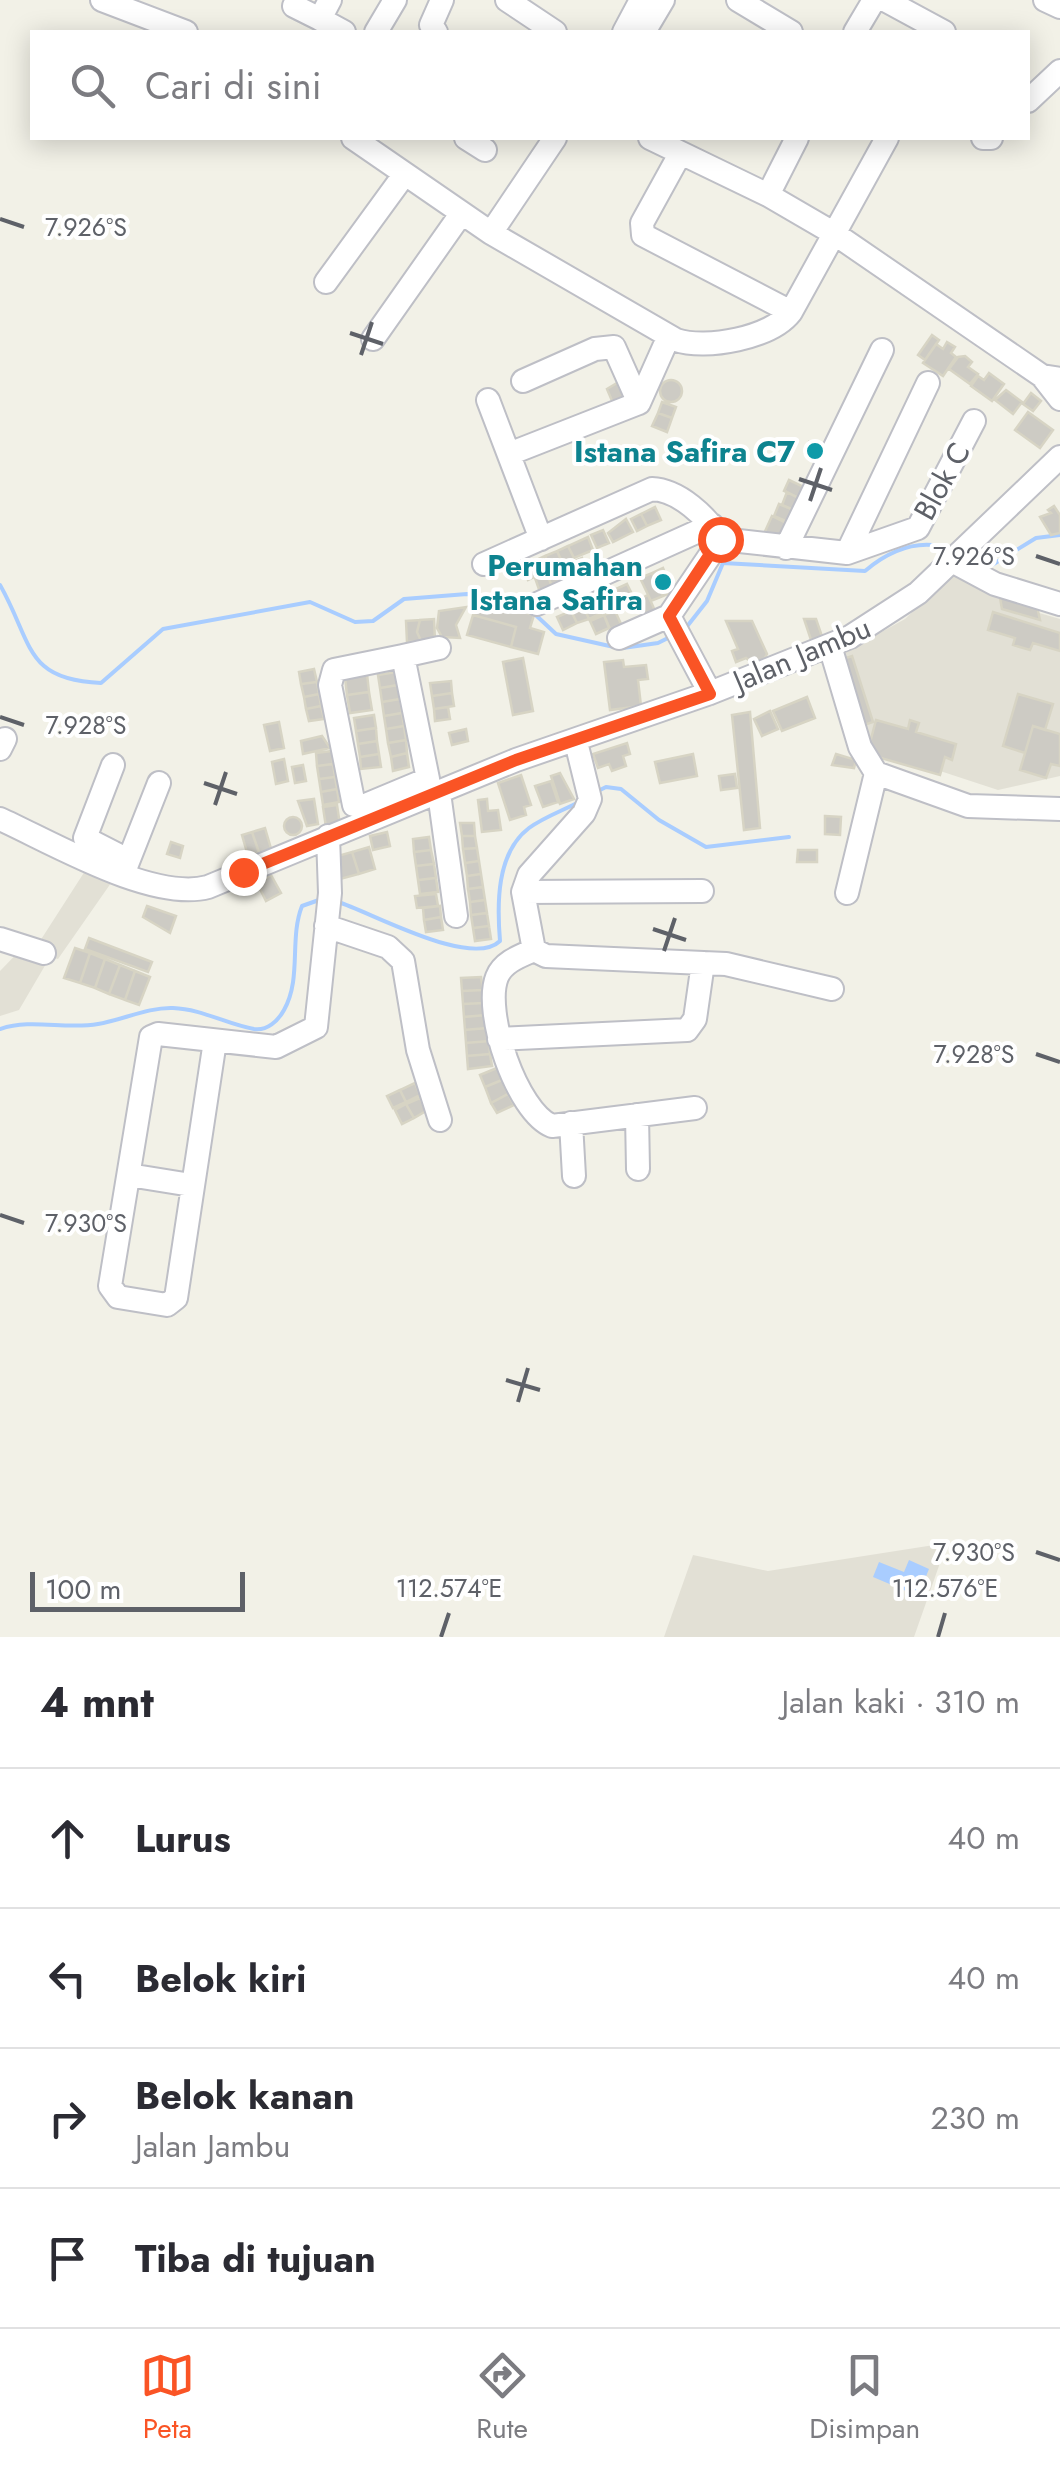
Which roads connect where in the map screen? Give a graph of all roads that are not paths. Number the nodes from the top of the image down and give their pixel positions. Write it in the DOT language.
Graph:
graph roads {
  1 [pos="102,0"];
  2 [pos="395,0"];
  3 [pos="442,0"];
  4 [pos="507,0"];
  5 [pos="663,0"];
  6 [pos="738,0"];
  7 [pos="874,0"];
  8 [pos="886,0"];
  9 [pos="1045,0"];
  10 [pos="637,2"];
  11 [pos="294,6"];
  12 [pos="152,8"];
  13 [pos="1060,8"];
  14 [pos="325,10"];
  15 [pos="183,30"];
  16 [pos="342,30"];
  17 [pos="377,30"];
  18 [pos="435,30"];
  19 [pos="553,30"];
  20 [pos="625,30"];
  21 [pos="646,30"];
  22 [pos="788,30"];
  23 [pos="856,30"];
  24 [pos="940,30"];
  25 [pos="1060,71"];
  26 [pos="1032,89"];
  27 [pos="554,140"];
  28 [pos="654,140"];
  29 [pos="796,140"];
  30 [pos="886,140"];
  31 [pos="365,141"];
  32 [pos="680,154"];
  33 [pos="404,174"];
  34 [pos="768,196"];
  35 [pos="461,214"];
  36 [pos="491,234"];
  37 [pos="835,234"];
  38 [pos="326,282"];
  39 [pos="791,312"];
  40 [pos="372,340"];
  41 [pos="664,347"];
  42 [pos="882,350"];
  43 [pos="1051,378"];
  44 [pos="523,381"];
  45 [pos="928,383"];
  46 [pos="1060,399"];
  47 [pos="488,400"];
  48 [pos="639,403"];
  49 [pos="974,422"];
  50 [pos="509,454"];
  51 [pos="1060,457"];
  52 [pos="716,532"];
  53 [pos="541,538"];
  54 [pos="786,548"];
  55 [pos="847,553"];
  56 [pos="959,555"];
  57 [pos="484,564"];
  58 [pos="538,604"];
  59 [pos="1060,604"];
  60 [pos="675,628"];
  61 [pos="618,638"];
  62 [pos="830,646"];
  63 [pos="439,648"];
  64 [pos="403,656"];
  65 [pos="710,694"];
  66 [pos="576,742"];
  67 [pos="113,766"];
  68 [pos="876,772"];
  69 [pos="159,783"];
  70 [pos="432,789"];
  71 [pos="1060,809"];
  72 [pos="0,818"];
  73 [pos="328,836"];
  74 [pos="126,867"];
  75 [pos="702,890"];
  76 [pos="523,892"];
  77 [pos="847,893"];
  78 [pos="328,910"];
  79 [pos="456,916"];
  80 [pos="0,940"];
  81 [pos="534,950"];
  82 [pos="44,954"];
  83 [pos="703,962"];
  84 [pos="832,989"];
  85 [pos="498,1038"];
  86 [pos="215,1042"];
  87 [pos="696,1108"];
  88 [pos="637,1115"];
  89 [pos="440,1120"];
  90 [pos="571,1123"];
  91 [pos="638,1169"];
  92 [pos="129,1175"];
  93 [pos="574,1176"];
  94 [pos="192,1186"];
  1 -- 12 [label="street"];
  2 -- 17 [label="street"];
  3 -- 18 [label="street"];
  4 -- 19 [label="street"];
  5 -- 21 [label="street"];
  6 -- 22 [label="street"];
  7 -- 23 [label="street"];
  8 -- 24 [label="street"];
  9 -- 13 [label="street"];
  10 -- 20 [label="street"];
  11 -- 14 [label="street"];
  12 -- 15 [label="street"];
  14 -- 16 [label="street"];
  25 -- 26 [label="street"];
  27 -- 36 [label="street"];
  28 -- 32 [label="street"];
  29 -- 34 [label="street"];
  30 -- 37 [label="street"];
  31 -- 33 [label="street"];
  32 -- 34 [label="street"];
  32 -- 39 [label="street"];
  33 -- 35 [label="street"];
  33 -- 38 [label="street"];
  34 -- 37 [label="street"];
  35 -- 36 [label="street"];
  35 -- 40 [label="street"];
  36 -- 39 [label="street"];
  37 -- 39 [label="street"];
  37 -- 43 [label="street"];
  41 -- 48 [label="street"];
  42 -- 54 [label="street"];
  43 -- 46 [label="street"];
  44 -- 48 [label="street"];
  45 -- 55 [label="street, Blok C"];
  47 -- 50 [label="street"];
  48 -- 50 [label="street"];
  49 -- 55 [label="street, Blok C"];
  50 -- 53 [label="street"];
  51 -- 56 [label="street, Jalan Jambu"];
  52 -- 53 [label="street"];
  52 -- 54 [label="street, Blok C"];
  52 -- 58 [label="street"];
  52 -- 60 [label="street"];
  53 -- 57 [label="street"];
  54 -- 55 [label="street, Blok C"];
  56 -- 59 [label="street"];
  56 -- 62 [label="street, Jalan Jambu"];
  60 -- 61 [label="street"];
  60 -- 65 [label="street"];
  62 -- 65 [label="street, Jalan Jambu"];
  62 -- 68 [label="street"];
  63 -- 64 [label="street"];
  64 -- 70 [label="street"];
  64 -- 70 [label="street"];
  65 -- 66 [label="street, Jalan Jambu"];
  66 -- 70 [label="street, Jalan Jambu"];
  66 -- 76 [label="street"];
  67 -- 74 [label="street"];
  68 -- 71 [label="street"];
  68 -- 77 [label="street"];
  69 -- 74 [label="street"];
  70 -- 73 [label="street, Jalan Jambu"];
  70 -- 79 [label="street"];
  72 -- 74 [label="street, Jalan Jambu"];
  73 -- 74 [label="street, Jalan Jambu"];
  73 -- 78 [label="street"];
  75 -- 76 [label="street"];
  76 -- 81 [label="street"];
  78 -- 86 [label="street"];
  78 -- 89 [label="street"];
  80 -- 82 [label="street"];
  81 -- 83 [label="street"];
  81 -- 85 [label="street"];
  83 -- 84 [label="street"];
  83 -- 85 [label="street"];
  85 -- 90 [label="street"];
  86 -- 92 [label="street"];
  86 -- 94 [label="street"];
  87 -- 88 [label="street"];
  88 -- 90 [label="street"];
  88 -- 91 [label="street"];
  90 -- 93 [label="street"];
  92 -- 94 [label="street"];
  92 -- 94 [label="street"];
}
